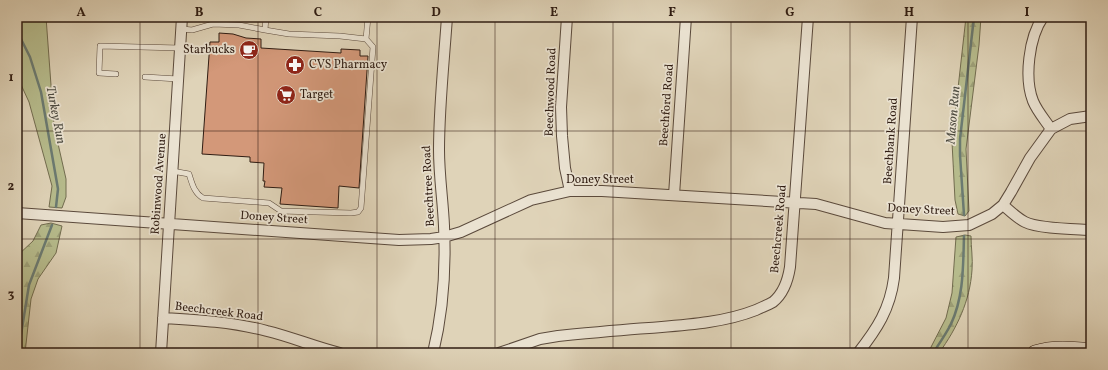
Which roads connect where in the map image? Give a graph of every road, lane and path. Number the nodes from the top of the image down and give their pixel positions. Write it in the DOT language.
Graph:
graph roads {
  1 [pos="182,17"];
  2 [pos="214,17"];
  3 [pos="266,17"];
  4 [pos="368,17"];
  5 [pos="447,17"];
  6 [pos="567,17"];
  7 [pos="686,17"];
  8 [pos="808,17"];
  9 [pos="912,17"];
  10 [pos="1043,17"];
  11 [pos="214,24"];
  12 [pos="182,29"];
  13 [pos="265,30"];
  14 [pos="366,39"];
  15 [pos="180,48"];
  16 [pos="116,74"];
  17 [pos="145,77"];
  18 [pos="178,79"];
  19 [pos="1091,116"];
  20 [pos="1051,129"];
  21 [pos="172,171"];
  22 [pos="570,191"];
  23 [pos="674,196"];
  24 [pos="794,203"];
  25 [pos="1003,205"];
  26 [pos="17,213"];
  27 [pos="169,224"];
  28 [pos="898,224"];
  29 [pos="1091,230"];
  30 [pos="444,238"];
  31 [pos="163,318"];
  32 [pos="1091,351"];
  33 [pos="161,353"];
  34 [pos="340,353"];
  35 [pos="433,353"];
  36 [pos="498,353"];
  37 [pos="858,353"];
  38 [pos="1035,353"];
  1 -- 12 [label="street, Robinwood Avenue"];
  2 -- 11 [label="lane"];
  3 -- 13 [label="lane"];
  4 -- 14 [label="lane"];
  5 -- 30 [label="street, Beechtree Road"];
  6 -- 22 [label="street, Beechwood Road"];
  7 -- 23 [label="street, Beechford Road"];
  8 -- 24 [label="street, Beechcreek Road"];
  9 -- 28 [label="street, Beechbank Road"];
  10 -- 20 [label="street"];
  11 -- 12 [label="lane"];
  11 -- 13 [label="lane"];
  12 -- 15 [label="street, Robinwood Avenue"];
  13 -- 14 [label="lane"];
  14 -- 21 [label="lane"];
  15 -- 16 [label="lane"];
  15 -- 18 [label="street, Robinwood Avenue"];
  17 -- 18 [label="lane"];
  18 -- 21 [label="street, Robinwood Avenue"];
  19 -- 20 [label="street, Doney Street"];
  20 -- 25 [label="street, Doney Street"];
  21 -- 27 [label="street, Robinwood Avenue"];
  22 -- 23 [label="street, Doney Street"];
  22 -- 30 [label="street, Doney Street"];
  23 -- 24 [label="street, Doney Street"];
  24 -- 28 [label="street, Doney Street"];
  24 -- 36 [label="street, Beechcreek Road"];
  25 -- 28 [label="street, Doney Street"];
  25 -- 29 [label="street"];
  26 -- 27 [label="street, Doney Street"];
  27 -- 30 [label="street, Doney Street"];
  27 -- 31 [label="street, Robinwood Avenue"];
  28 -- 37 [label="street, Beechbank Road"];
  30 -- 35 [label="street, Beechtree Road"];
  31 -- 33 [label="street, Robinwood Avenue"];
  31 -- 34 [label="street, Beechcreek Road"];
  32 -- 38 [label="street"];
}
